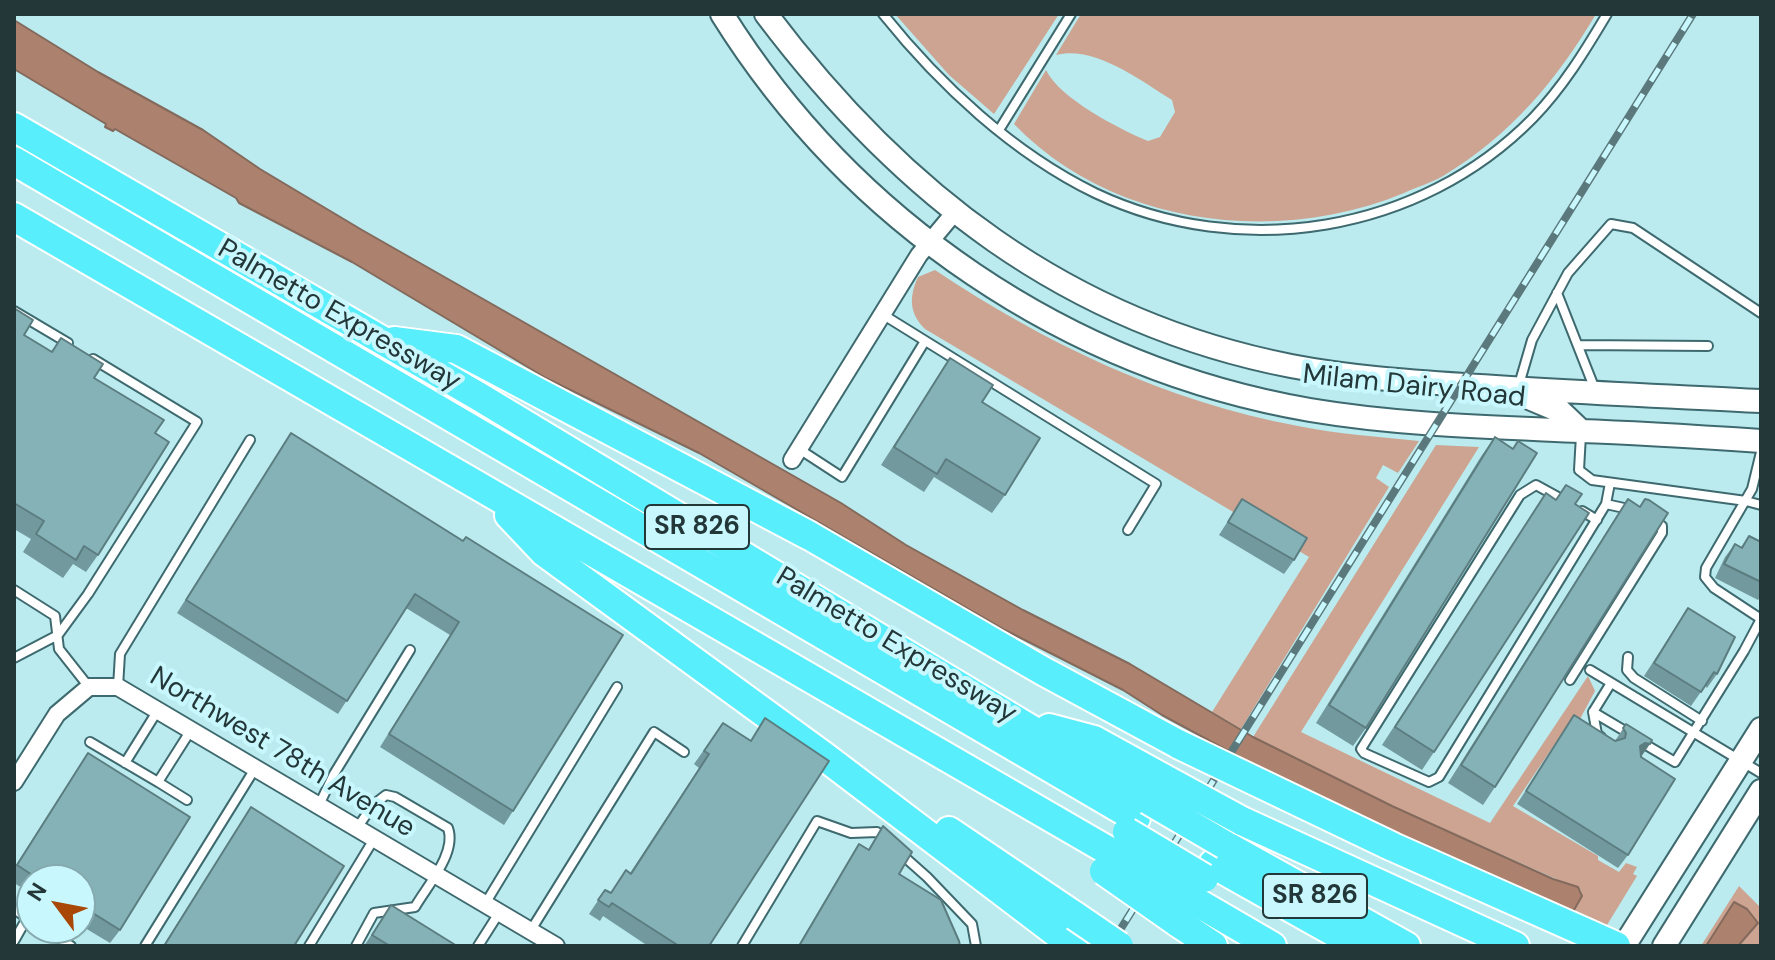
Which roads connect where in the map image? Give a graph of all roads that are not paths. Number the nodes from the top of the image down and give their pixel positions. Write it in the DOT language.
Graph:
graph roads {
  1 [pos="722,14"];
  2 [pos="766,14"];
  3 [pos="883,14"];
  4 [pos="1071,14"];
  5 [pos="1607,14"];
  6 [pos="14,127"];
  7 [pos="999,130"];
  8 [pos="14,161"];
  9 [pos="14,183"];
  10 [pos="954,213"];
  11 [pos="14,217"];
  12 [pos="929,243"];
  13 [pos="1557,293"];
  14 [pos="14,311"];
  15 [pos="1761,313"];
  16 [pos="882,314"];
  17 [pos="378,339"];
  18 [pos="925,341"];
  19 [pos="1578,345"];
  20 [pos="1708,346"];
  21 [pos="1510,388"];
  22 [pos="1596,392"];
  23 [pos="1761,401"];
  24 [pos="1581,431"];
  25 [pos="250,440"];
  26 [pos="1761,441"];
  27 [pos="1761,452"];
  28 [pos="796,455"];
  29 [pos="1610,483"];
  30 [pos="487,492"];
  31 [pos="1746,501"];
  32 [pos="1606,504"];
  33 [pos="1761,505"];
  34 [pos="1597,520"];
  35 [pos="1128,530"];
  36 [pos="14,590"];
  37 [pos="1761,619"];
  38 [pos="58,635"];
  39 [pos="410,650"];
  40 [pos="1628,657"];
  41 [pos="14,658"];
  42 [pos="1590,670"];
  43 [pos="1570,680"];
  44 [pos="1611,683"];
  45 [pos="89,687"];
  46 [pos="118,687"];
  47 [pos="617,687"];
  48 [pos="158,710"];
  49 [pos="1593,712"];
  50 [pos="1702,721"];
  51 [pos="191,729"];
  52 [pos="1761,729"];
  53 [pos="1695,733"];
  54 [pos="90,742"];
  55 [pos="1610,747"];
  56 [pos="684,752"];
  57 [pos="1741,761"];
  58 [pos="1675,762"];
  59 [pos="125,763"];
  60 [pos="1662,765"];
  61 [pos="256,767"];
  62 [pos="1761,773"];
  63 [pos="14,782"];
  64 [pos="158,782"];
  65 [pos="1761,791"];
  66 [pos="187,800"];
  67 [pos="319,805"];
  68 [pos="1132,826"];
  69 [pos="357,828"];
  70 [pos="374,838"];
  71 [pos="435,874"];
  72 [pos="1202,882"];
  73 [pos="492,908"];
  74 [pos="531,931"];
  75 [pos="1070,933"];
  76 [pos="554,945"];
  77 [pos="145,946"];
  78 [pos="309,946"];
  79 [pos="356,946"];
  80 [pos="478,946"];
  81 [pos="742,946"];
  82 [pos="976,946"];
  83 [pos="1119,946"];
  84 [pos="1213,946"];
  85 [pos="1272,946"];
  86 [pos="1321,946"];
  87 [pos="1359,946"];
  88 [pos="1406,946"];
  89 [pos="1515,946"];
  90 [pos="1616,946"];
  91 [pos="1624,946"];
  92 [pos="1664,946"];
  1 -- 12 [label="main road, Milam Dairy Road"];
  2 -- 10 [label="main road, Milam Dairy Road"];
  3 -- 7 [label="lane"];
  4 -- 7 [label="lane"];
  5 -- 7 [label="lane"];
  6 -- 17 [label="highway, Palmetto Expressway / SR 826"];
  8 -- 68 [label="highway"];
  9 -- 68 [label="highway"];
  10 -- 12 [label="street"];
  10 -- 21 [label="main road, Milam Dairy Road"];
  11 -- 30 [label="highway, SR 826"];
  12 -- 16 [label="street"];
  12 -- 24 [label="main road, Milam Dairy Road"];
  13 -- 15 [label="lane"];
  13 -- 19 [label="lane"];
  13 -- 21 [label="lane"];
  14 -- 38 [label="lane"];
  16 -- 18 [label="lane"];
  16 -- 28 [label="street"];
  17 -- 68 [label="highway, Palmetto Expressway / SR 826"];
  17 -- 90 [label="highway, bridge"];
  18 -- 28 [label="lane"];
  18 -- 35 [label="lane"];
  19 -- 20 [label="lane"];
  19 -- 22 [label="lane"];
  21 -- 22 [label="main road, Milam Dairy Road"];
  21 -- 24 [label="main road"];
  22 -- 23 [label="main road, Milam Dairy Road"];
  24 -- 26 [label="main road, Milam Dairy Road"];
  24 -- 29 [label="lane"];
  25 -- 46 [label="lane"];
  27 -- 31 [label="lane"];
  29 -- 31 [label="lane"];
  29 -- 32 [label="lane"];
  30 -- 68 [label="highway, SR 826"];
  30 -- 75 [label="highway"];
  31 -- 33 [label="lane"];
  31 -- 37 [label="lane"];
  32 -- 34 [label="lane"];
  32 -- 43 [label="lane"];
  34 -- 34 [label="lane"];
  36 -- 38 [label="lane"];
  37 -- 50 [label="lane"];
  38 -- 41 [label="lane"];
  38 -- 45 [label="lane"];
  39 -- 67 [label="lane"];
  40 -- 50 [label="lane"];
  42 -- 44 [label="lane"];
  44 -- 49 [label="lane"];
  44 -- 53 [label="lane"];
  45 -- 46 [label="street, Northwest 78th Avenue"];
  45 -- 63 [label="street"];
  46 -- 48 [label="street, Northwest 78th Avenue"];
  47 -- 73 [label="lane"];
  48 -- 51 [label="street, Northwest 78th Avenue"];
  48 -- 59 [label="lane"];
  49 -- 55 [label="lane"];
  49 -- 58 [label="lane"];
  50 -- 53 [label="lane"];
  51 -- 61 [label="street, Northwest 78th Avenue"];
  51 -- 64 [label="lane"];
  52 -- 57 [label="main road"];
  53 -- 57 [label="lane"];
  53 -- 58 [label="lane"];
  54 -- 59 [label="lane"];
  56 -- 74 [label="lane"];
  57 -- 62 [label="lane"];
  57 -- 91 [label="main road"];
  58 -- 60 [label="lane"];
  59 -- 64 [label="lane"];
  61 -- 67 [label="street, Northwest 78th Avenue"];
  61 -- 77 [label="lane"];
  64 -- 66 [label="lane"];
  65 -- 92 [label="main road"];
  67 -- 69 [label="street, Northwest 78th Avenue"];
  68 -- 72 [label="highway, Palmetto Expressway / SR 826, bridge"];
  68 -- 72 [label="highway, bridge"];
  68 -- 72 [label="highway, bridge"];
  68 -- 89 [label="highway, bridge"];
  69 -- 70 [label="street, Northwest 78th Avenue"];
  69 -- 71 [label="lane"];
  70 -- 71 [label="street, Northwest 78th Avenue"];
  70 -- 78 [label="lane"];
  71 -- 73 [label="street, Northwest 78th Avenue"];
  71 -- 79 [label="lane"];
  72 -- 84 [label="highway"];
  72 -- 85 [label="highway, Palmetto Expressway / SR 826"];
  72 -- 86 [label="highway"];
  72 -- 87 [label="highway"];
  72 -- 88 [label="highway, Palmetto Expressway / SR 826"];
  73 -- 74 [label="street, Northwest 78th Avenue"];
  73 -- 80 [label="lane"];
  74 -- 76 [label="street, Northwest 78th Avenue"];
  75 -- 83 [label="highway, bridge"];
  81 -- 82 [label="lane"];
}
